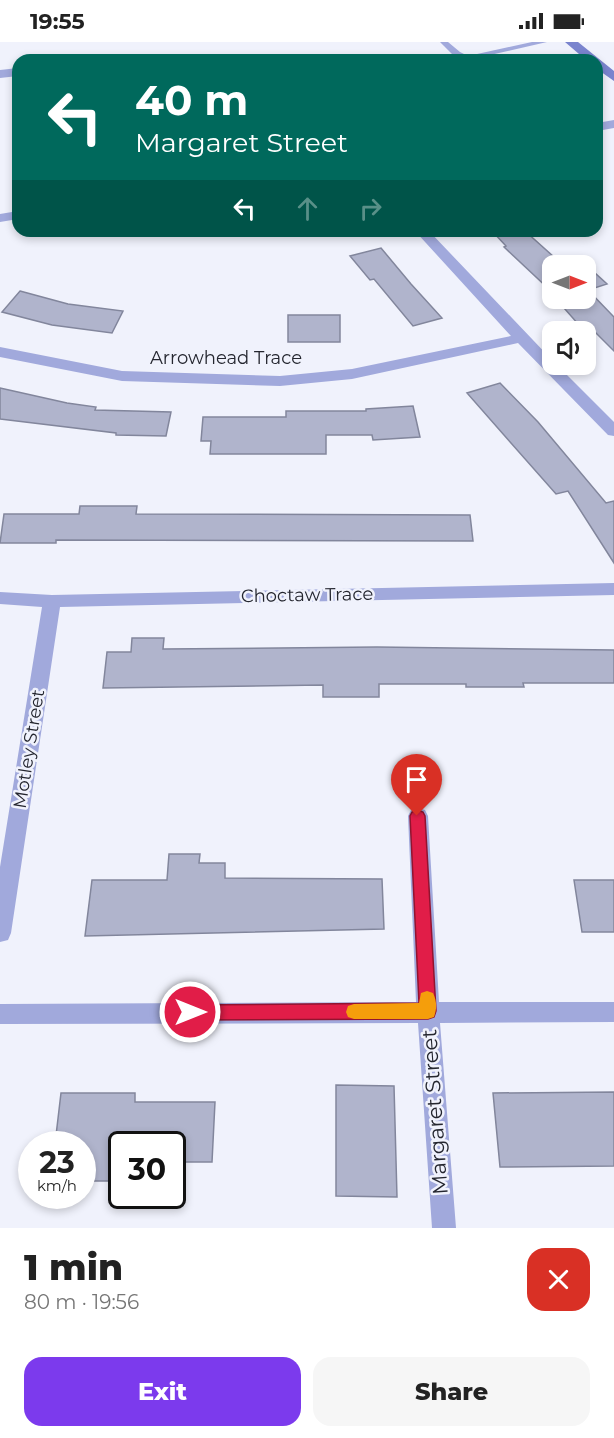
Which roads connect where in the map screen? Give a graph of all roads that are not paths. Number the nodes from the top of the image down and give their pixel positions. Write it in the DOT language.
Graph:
graph roads {
  1 [pos="444,42"];
  2 [pos="543,42"];
  3 [pos="571,42"];
  4 [pos="457,54"];
  5 [pos="481,54"];
  6 [pos="586,54"];
  7 [pos="428,237"];
  8 [pos="521,338"];
  9 [pos="0,352"];
  10 [pos="614,431"];
  11 [pos="614,589"];
  12 [pos="0,597"];
  13 [pos="52,601"];
  14 [pos="417,816"];
  15 [pos="0,933"];
  16 [pos="428,1011"];
  17 [pos="614,1012"];
  18 [pos="0,1014"];
  19 [pos="444,1228"];
  1 -- 4 [label="lane"];
  2 -- 5 [label="lane"];
  3 -- 6 [label="main road"];
  7 -- 8 [label="street"];
  8 -- 9 [label="street, Arrowhead Trace"];
  8 -- 10 [label="street"];
  11 -- 13 [label="street, Choctaw Trace"];
  12 -- 13 [label="street, Choctaw Trace"];
  13 -- 15 [label="street, Motley Street"];
  14 -- 16 [label="street, Margaret Street"];
  16 -- 17 [label="street"];
  16 -- 18 [label="street"];
  16 -- 19 [label="street, Margaret Street"];
}
